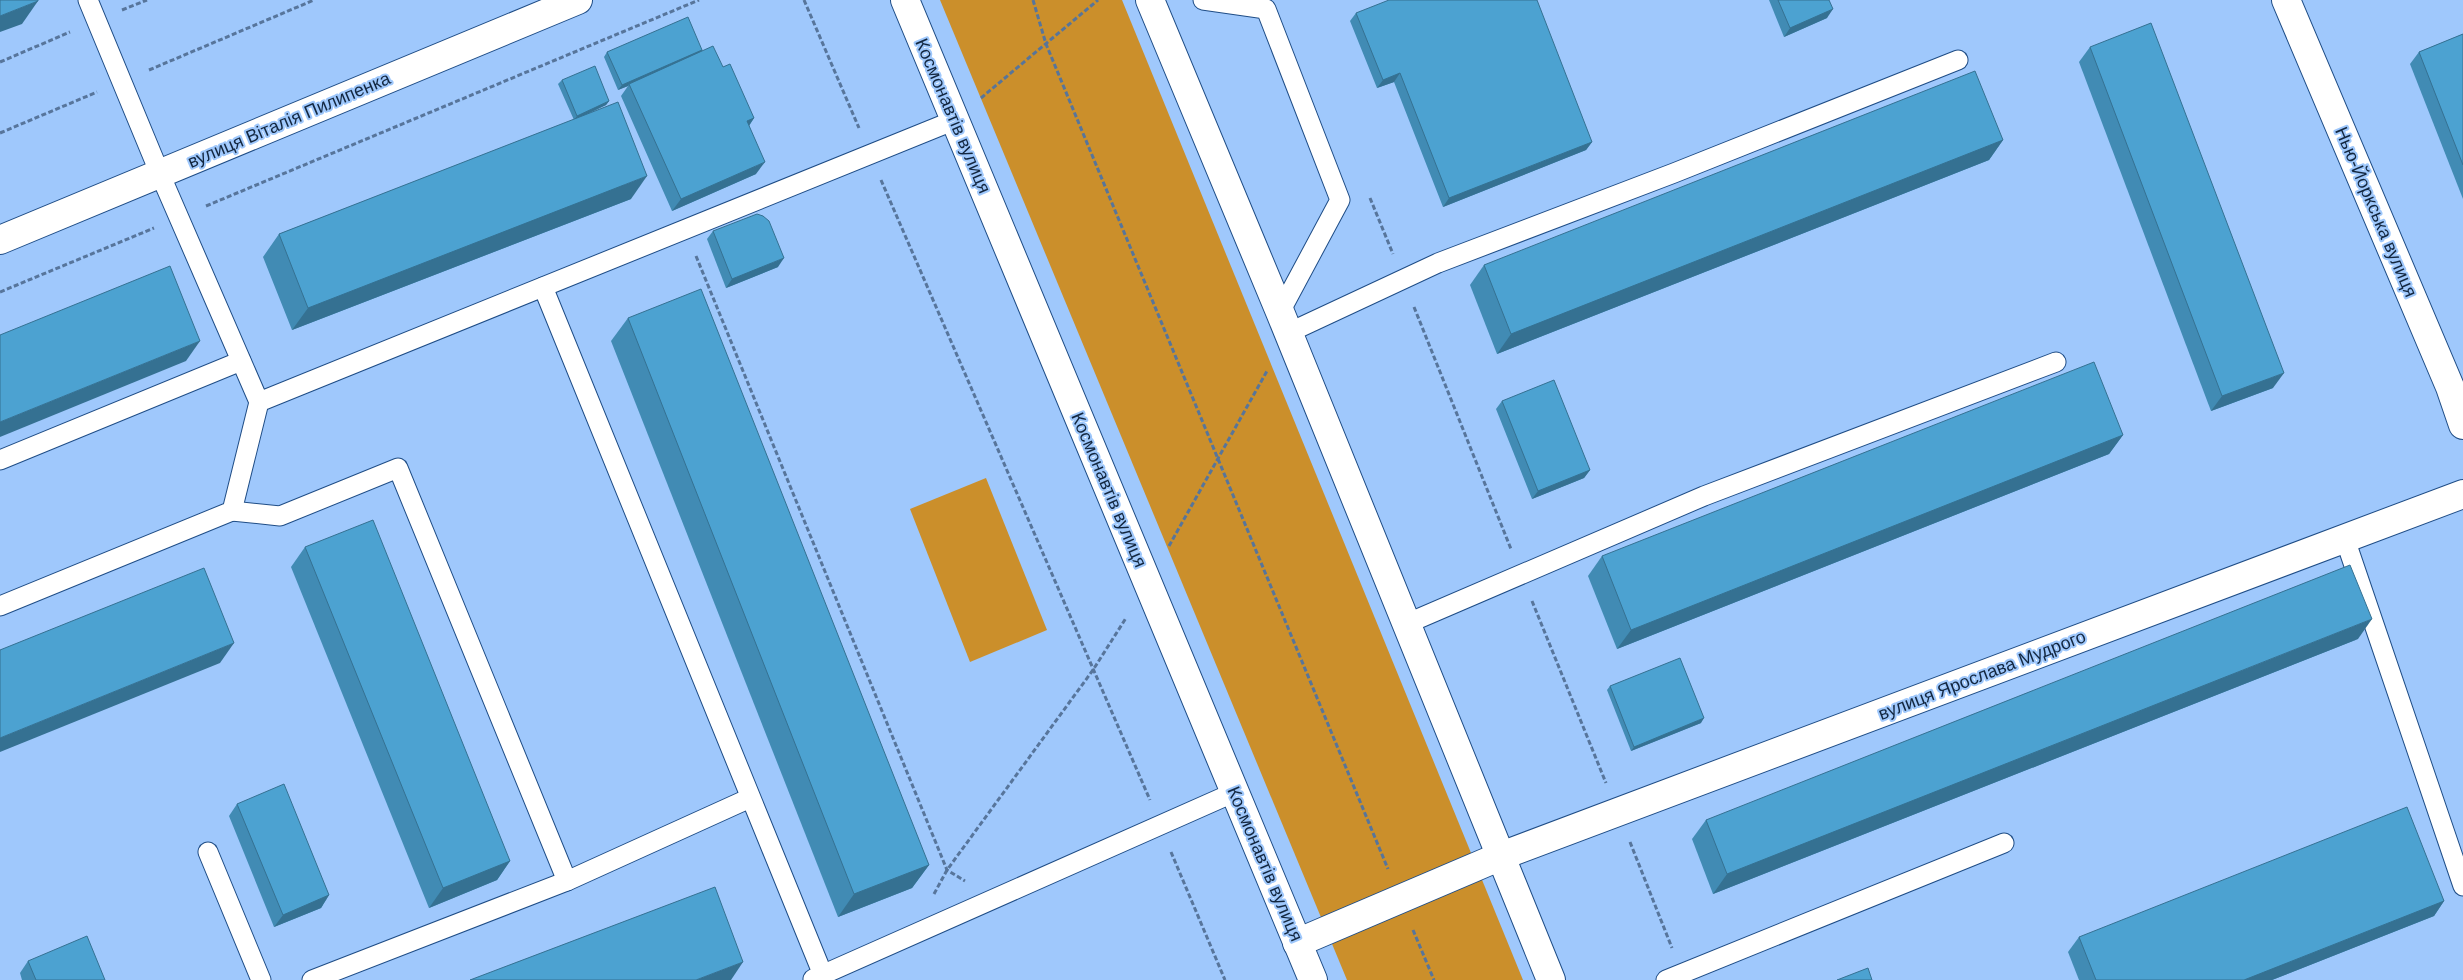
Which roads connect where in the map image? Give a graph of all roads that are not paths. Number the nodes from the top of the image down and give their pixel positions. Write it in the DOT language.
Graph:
graph roads {
  1 [pos="88,0"];
  2 [pos="578,0"];
  3 [pos="905,0"];
  4 [pos="1150,0"];
  5 [pos="1203,0"];
  6 [pos="2286,0"];
  7 [pos="1958,60"];
  8 [pos="954,120"];
  9 [pos="160,174"];
  10 [pos="0,240"];
  11 [pos="543,287"];
  12 [pos="1284,323"];
  13 [pos="241,361"];
  14 [pos="2056,362"];
  15 [pos="259,402"];
  16 [pos="2463,426"];
  17 [pos="0,460"];
  18 [pos="2463,494"];
  19 [pos="232,511"];
  20 [pos="2345,539"];
  21 [pos="0,606"];
  22 [pos="1406,624"];
  23 [pos="1235,792"];
  24 [pos="750,798"];
  25 [pos="2004,843"];
  26 [pos="208,852"];
  27 [pos="1501,856"];
  28 [pos="567,880"];
  29 [pos="2463,886"];
  30 [pos="1298,943"];
  31 [pos="817,977"];
  32 [pos="1674,977"];
  33 [pos="261,980"];
  34 [pos="312,980"];
  35 [pos="1313,980"];
  36 [pos="1551,980"];
  1 -- 9 [label="lane"];
  2 -- 9 [label="street, вулиця Віталія Пилипенка"];
  3 -- 8 [label="street, Космонавтів вулиця"];
  4 -- 12 [label="street"];
  5 -- 12 [label="lane"];
  6 -- 16 [label="street, Нью-Йоркська вулиця"];
  7 -- 12 [label="lane"];
  8 -- 11 [label="lane"];
  8 -- 23 [label="street, Космонавтів вулиця"];
  9 -- 10 [label="street, вулиця Віталія Пилипенка"];
  9 -- 13 [label="lane"];
  11 -- 15 [label="lane"];
  11 -- 24 [label="lane"];
  12 -- 22 [label="street"];
  13 -- 15 [label="lane"];
  13 -- 17 [label="lane"];
  14 -- 22 [label="lane"];
  15 -- 19 [label="lane"];
  18 -- 20 [label="street, вулиця Ярослава Мудрого"];
  19 -- 21 [label="lane"];
  19 -- 28 [label="lane"];
  20 -- 27 [label="street, вулиця Ярослава Мудрого"];
  20 -- 29 [label="lane"];
  22 -- 27 [label="street"];
  23 -- 30 [label="street, Космонавтів вулиця"];
  23 -- 31 [label="lane"];
  24 -- 28 [label="lane"];
  24 -- 31 [label="lane"];
  25 -- 32 [label="lane"];
  26 -- 33 [label="lane"];
  27 -- 30 [label="street, вулиця Ярослава Мудрого"];
  27 -- 36 [label="street"];
  28 -- 34 [label="lane"];
  30 -- 35 [label="street, Космонавтів вулиця"];
}
